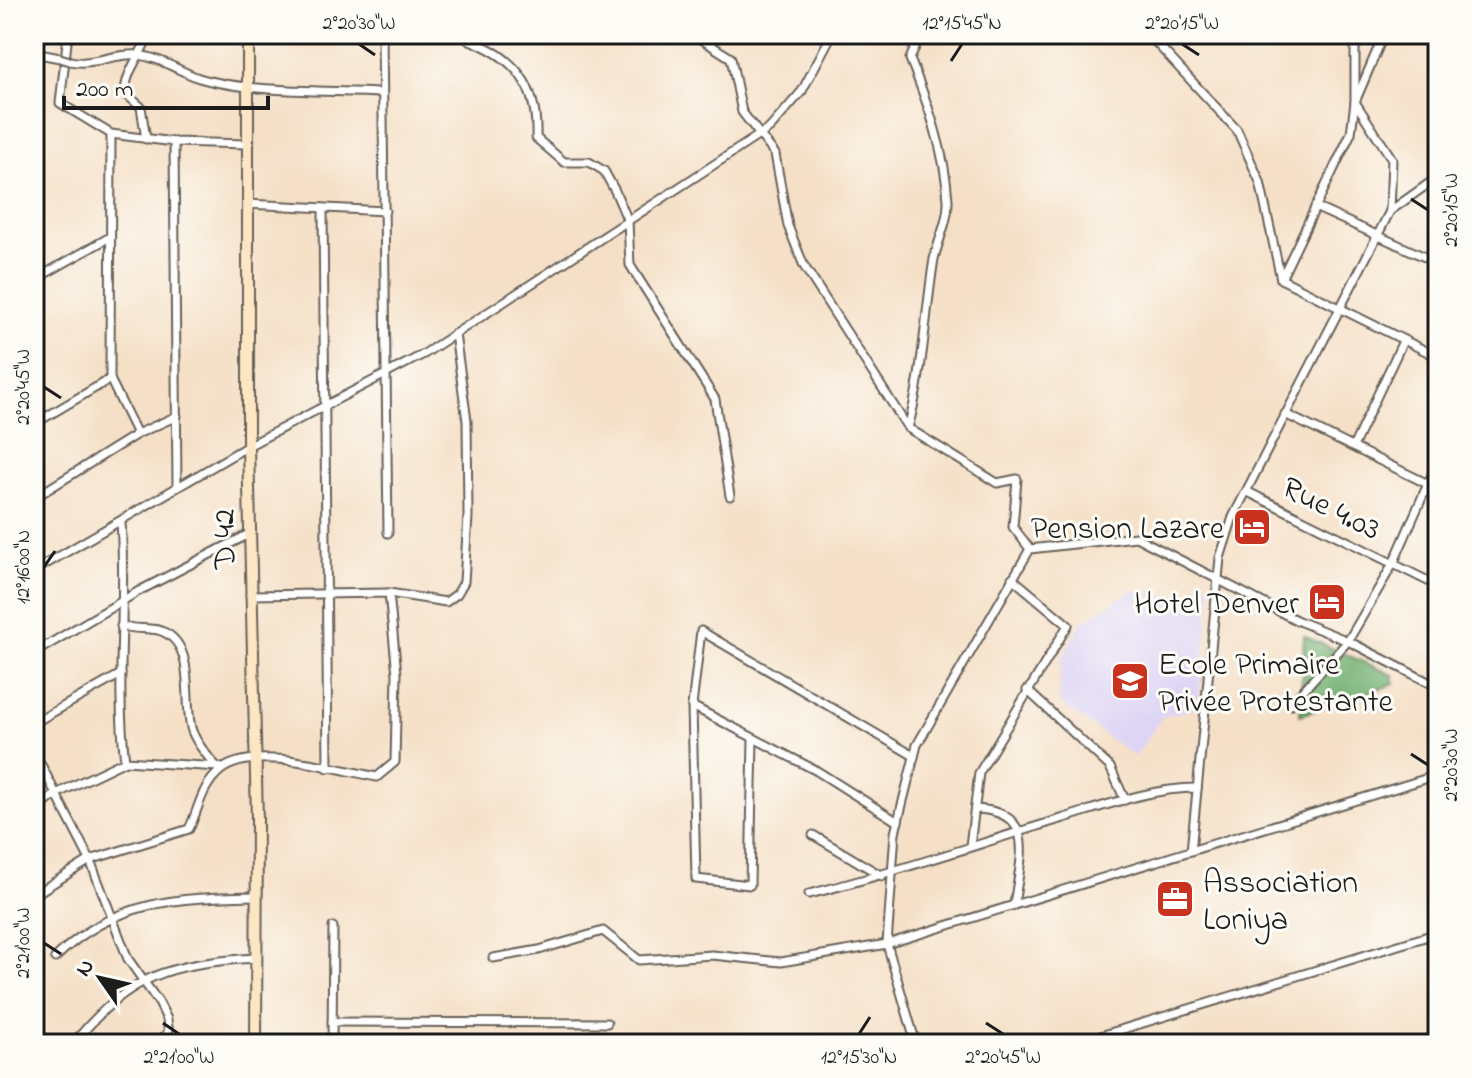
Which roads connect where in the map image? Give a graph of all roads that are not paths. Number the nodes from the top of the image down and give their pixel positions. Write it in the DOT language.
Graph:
graph roads {
  1 [pos="68,34"];
  2 [pos="147,34"];
  3 [pos="248,34"];
  4 [pos="382,34"];
  5 [pos="463,34"];
  6 [pos="693,34"];
  7 [pos="832,34"];
  8 [pos="921,34"];
  9 [pos="1148,34"];
  10 [pos="1355,34"];
  11 [pos="1384,34"];
  12 [pos="34,53"];
  13 [pos="136,54"];
  14 [pos="248,85"];
  15 [pos="382,93"];
  16 [pos="1355,102"];
  17 [pos="111,134"];
  18 [pos="761,134"];
  19 [pos="146,139"];
  20 [pos="174,142"];
  21 [pos="247,144"];
  22 [pos="1438,177"];
  23 [pos="247,204"];
  24 [pos="1315,207"];
  25 [pos="323,208"];
  26 [pos="385,211"];
  27 [pos="1390,211"];
  28 [pos="628,221"];
  29 [pos="1376,234"];
  30 [pos="110,237"];
  31 [pos="1438,263"];
  32 [pos="1281,279"];
  33 [pos="34,280"];
  34 [pos="1337,308"];
  35 [pos="455,334"];
  36 [pos="1403,341"];
  37 [pos="1438,357"];
  38 [pos="388,374"];
  39 [pos="110,379"];
  40 [pos="325,408"];
  41 [pos="1285,414"];
  42 [pos="177,416"];
  43 [pos="36,420"];
  44 [pos="908,428"];
  45 [pos="137,434"];
  46 [pos="248,446"];
  47 [pos="1353,447"];
  48 [pos="1438,461"];
  49 [pos="1427,483"];
  50 [pos="177,487"];
  51 [pos="1438,489"];
  52 [pos="1248,492"];
  53 [pos="730,496"];
  54 [pos="34,498"];
  55 [pos="121,523"];
  56 [pos="388,533"];
  57 [pos="249,534"];
  58 [pos="1030,549"];
  59 [pos="1393,564"];
  60 [pos="34,571"];
  61 [pos="1012,578"];
  62 [pos="1217,579"];
  63 [pos="1438,586"];
  64 [pos="327,592"];
  65 [pos="389,593"];
  66 [pos="250,595"];
  67 [pos="122,601"];
  68 [pos="121,626"];
  69 [pos="1348,641"];
  70 [pos="34,653"];
  71 [pos="121,674"];
  72 [pos="1438,687"];
  73 [pos="1027,690"];
  74 [pos="1290,705"];
  75 [pos="692,706"];
  76 [pos="34,723"];
  77 [pos="753,738"];
  78 [pos="34,751"];
  79 [pos="914,756"];
  80 [pos="255,757"];
  81 [pos="125,761"];
  82 [pos="217,767"];
  83 [pos="227,767"];
  84 [pos="328,768"];
  85 [pos="1438,775"];
  86 [pos="1197,788"];
  87 [pos="56,794"];
  88 [pos="1125,800"];
  89 [pos="975,809"];
  90 [pos="34,812"];
  91 [pos="898,822"];
  92 [pos="1020,831"];
  93 [pos="813,835"];
  94 [pos="970,846"];
  95 [pos="1191,851"];
  96 [pos="90,860"];
  97 [pos="892,873"];
  98 [pos="882,876"];
  99 [pos="809,894"];
  100 [pos="34,895"];
  101 [pos="257,896"];
  102 [pos="1014,905"];
  103 [pos="112,919"];
  104 [pos="333,927"];
  105 [pos="1438,933"];
  106 [pos="887,944"];
  107 [pos="55,958"];
  108 [pos="255,958"];
  109 [pos="493,958"];
  110 [pos="143,979"];
  111 [pos="332,1022"];
  112 [pos="607,1023"];
  113 [pos="167,1034"];
  114 [pos="73,1044"];
  115 [pos="155,1044"];
  116 [pos="170,1044"];
  117 [pos="256,1044"];
  118 [pos="332,1044"];
  119 [pos="916,1044"];
  120 [pos="1074,1044"];
  1 -- 17 [label="street"];
  2 -- 13 [label="street"];
  3 -- 14 [label="street, D 42 / D 42"];
  4 -- 15 [label="street"];
  5 -- 28 [label="street"];
  6 -- 18 [label="street"];
  7 -- 18 [label="street"];
  8 -- 44 [label="street"];
  9 -- 32 [label="street"];
  10 -- 16 [label="street"];
  11 -- 16 [label="street"];
  12 -- 13 [label="street, bridge"];
  13 -- 14 [label="street"];
  13 -- 19 [label="street"];
  14 -- 15 [label="street"];
  14 -- 21 [label="street, D 42 / D 42"];
  15 -- 26 [label="street"];
  16 -- 24 [label="street"];
  16 -- 27 [label="street"];
  17 -- 19 [label="street"];
  17 -- 30 [label="street"];
  18 -- 28 [label="street"];
  18 -- 44 [label="street"];
  19 -- 20 [label="street"];
  20 -- 21 [label="street"];
  20 -- 42 [label="street"];
  21 -- 23 [label="street, D 42 / D 42"];
  22 -- 27 [label="street"];
  23 -- 25 [label="street"];
  23 -- 46 [label="street, D 42 / D 42"];
  24 -- 29 [label="street"];
  24 -- 32 [label="street"];
  25 -- 26 [label="street"];
  25 -- 40 [label="street"];
  26 -- 38 [label="street"];
  27 -- 29 [label="street"];
  28 -- 35 [label="street"];
  28 -- 53 [label="street"];
  29 -- 31 [label="street"];
  29 -- 34 [label="street"];
  30 -- 33 [label="street"];
  30 -- 39 [label="street"];
  32 -- 34 [label="street"];
  34 -- 36 [label="street"];
  34 -- 41 [label="street"];
  35 -- 38 [label="street"];
  35 -- 65 [label="street"];
  36 -- 37 [label="street"];
  36 -- 47 [label="street"];
  38 -- 40 [label="street"];
  38 -- 56 [label="street"];
  39 -- 43 [label="street"];
  39 -- 45 [label="street"];
  40 -- 46 [label="street"];
  40 -- 64 [label="street"];
  41 -- 47 [label="street"];
  41 -- 52 [label="street"];
  42 -- 45 [label="street"];
  42 -- 50 [label="street"];
  44 -- 58 [label="street"];
  45 -- 54 [label="street"];
  46 -- 50 [label="street"];
  46 -- 57 [label="street, D 42 / D 42"];
  47 -- 49 [label="street"];
  48 -- 49 [label="street"];
  49 -- 51 [label="street"];
  49 -- 59 [label="street"];
  50 -- 55 [label="street"];
  52 -- 59 [label="street, Rue 4.03"];
  52 -- 62 [label="street"];
  55 -- 60 [label="street"];
  55 -- 67 [label="street"];
  57 -- 66 [label="street, D 42 / D 42"];
  57 -- 67 [label="street"];
  58 -- 61 [label="street"];
  58 -- 62 [label="street"];
  59 -- 63 [label="street, Rue 4.03"];
  59 -- 69 [label="street"];
  61 -- 73 [label="street"];
  61 -- 79 [label="street"];
  62 -- 69 [label="street"];
  62 -- 86 [label="street"];
  64 -- 65 [label="street"];
  64 -- 66 [label="street"];
  64 -- 84 [label="street"];
  65 -- 84 [label="street"];
  66 -- 80 [label="street, D 42 / D 42"];
  67 -- 68 [label="street"];
  67 -- 70 [label="street"];
  68 -- 71 [label="street"];
  68 -- 82 [label="street"];
  69 -- 72 [label="street"];
  69 -- 74 [label="street"];
  71 -- 76 [label="street"];
  71 -- 81 [label="street"];
  73 -- 88 [label="street"];
  73 -- 89 [label="street"];
  75 -- 77 [label="street"];
  75 -- 77 [label="street"];
  75 -- 79 [label="street"];
  77 -- 91 [label="street"];
  78 -- 87 [label="street"];
  79 -- 91 [label="street"];
  80 -- 83 [label="street"];
  80 -- 84 [label="street"];
  80 -- 101 [label="street, D 42 / D 42"];
  81 -- 82 [label="street"];
  81 -- 87 [label="street"];
  82 -- 83 [label="street"];
  83 -- 96 [label="street"];
  85 -- 95 [label="street"];
  86 -- 88 [label="street"];
  86 -- 95 [label="street"];
  87 -- 90 [label="street"];
  87 -- 96 [label="street"];
  88 -- 92 [label="street"];
  89 -- 92 [label="street"];
  89 -- 94 [label="street"];
  91 -- 97 [label="street"];
  92 -- 94 [label="street"];
  92 -- 102 [label="street"];
  93 -- 98 [label="street"];
  94 -- 97 [label="street"];
  95 -- 102 [label="street"];
  96 -- 100 [label="street"];
  96 -- 103 [label="street"];
  97 -- 98 [label="street"];
  97 -- 106 [label="street"];
  98 -- 99 [label="street"];
  101 -- 103 [label="street"];
  101 -- 108 [label="street, D 42 / D 42"];
  102 -- 106 [label="street"];
  103 -- 107 [label="street"];
  103 -- 110 [label="street"];
  104 -- 111 [label="street"];
  105 -- 120 [label="street"];
  106 -- 109 [label="street"];
  106 -- 119 [label="street"];
  108 -- 110 [label="street"];
  108 -- 117 [label="street, D 42 / D 42"];
  110 -- 113 [label="street"];
  110 -- 114 [label="street"];
  111 -- 112 [label="street"];
  111 -- 118 [label="street"];
  113 -- 115 [label="street"];
  113 -- 116 [label="street"];
}
